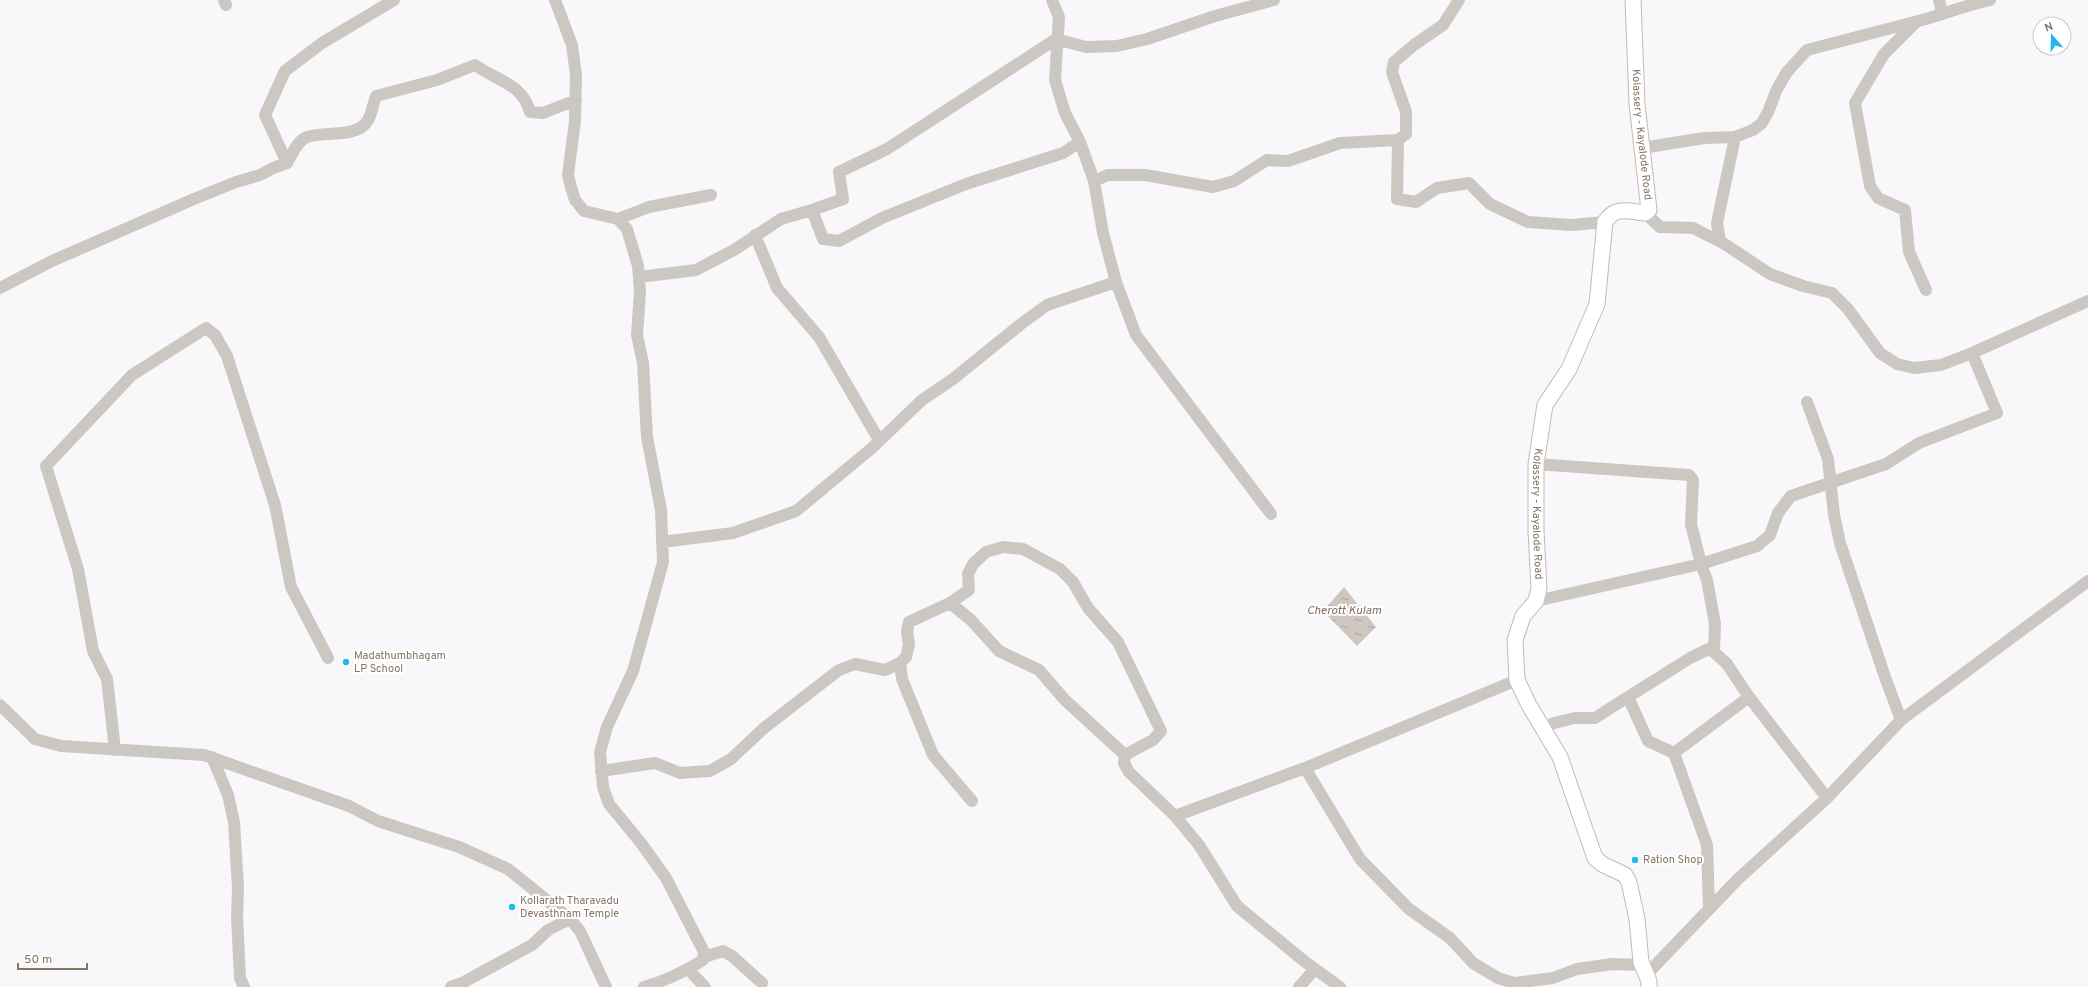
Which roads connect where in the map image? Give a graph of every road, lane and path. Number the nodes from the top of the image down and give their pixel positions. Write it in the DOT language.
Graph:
graph roads {
  1 [pos="394,0"];
  2 [pos="555,0"];
  3 [pos="1052,0"];
  4 [pos="1274,0"];
  5 [pos="1459,0"];
  6 [pos="1633,0"];
  7 [pos="1939,0"];
  8 [pos="1990,0"];
  9 [pos="1942,13"];
  10 [pos="1917,21"];
  11 [pos="1056,39"];
  12 [pos="576,100"];
  13 [pos="1735,137"];
  14 [pos="1398,140"];
  15 [pos="1080,142"];
  16 [pos="1642,148"];
  17 [pos="288,163"];
  18 [pos="1094,181"];
  19 [pos="711,195"];
  20 [pos="812,210"];
  21 [pos="1646,213"];
  22 [pos="618,219"];
  23 [pos="1605,222"];
  24 [pos="755,235"];
  25 [pos="1723,243"];
  26 [pos="639,277"];
  27 [pos="1116,282"];
  28 [pos="0,288"];
  29 [pos="1926,290"];
  30 [pos="2088,301"];
  31 [pos="1972,353"];
  32 [pos="1807,402"];
  33 [pos="879,440"];
  34 [pos="1536,464"];
  35 [pos="1830,484"];
  36 [pos="1270,514"];
  37 [pos="662,542"];
  38 [pos="1701,564"];
  39 [pos="2088,581"];
  40 [pos="1536,601"];
  41 [pos="950,602"];
  42 [pos="1713,647"];
  43 [pos="328,658"];
  44 [pos="900,663"];
  45 [pos="1517,680"];
  46 [pos="1628,697"];
  47 [pos="1749,697"];
  48 [pos="0,705"];
  49 [pos="1901,720"];
  50 [pos="1543,728"];
  51 [pos="115,750"];
  52 [pos="1674,753"];
  53 [pos="1125,755"];
  54 [pos="212,757"];
  55 [pos="1305,768"];
  56 [pos="601,771"];
  57 [pos="1827,798"];
  58 [pos="972,801"];
  59 [pos="1175,816"];
  60 [pos="1709,908"];
  61 [pos="570,919"];
  62 [pos="704,957"];
  63 [pos="688,969"];
  64 [pos="1315,969"];
  65 [pos="1573,971"];
  66 [pos="1648,980"];
  67 [pos="762,983"];
  68 [pos="244,987"];
  69 [pos="451,987"];
  70 [pos="606,987"];
  71 [pos="644,987"];
  72 [pos="705,987"];
  73 [pos="1299,987"];
  74 [pos="1340,987"];
  75 [pos="1554,987"];
  1 -- 17 [label="street"];
  2 -- 12 [label="street"];
  3 -- 11 [label="street"];
  4 -- 11 [label="street"];
  5 -- 14 [label="street"];
  6 -- 16 [label="main road, Kolassery - Kayalode Road"];
  7 -- 9 [label="street"];
  8 -- 9 [label="street"];
  9 -- 10 [label="street"];
  10 -- 13 [label="street"];
  10 -- 29 [label="street"];
  11 -- 15 [label="street"];
  11 -- 20 [label="street"];
  12 -- 17 [label="street"];
  12 -- 22 [label="street"];
  13 -- 16 [label="street"];
  13 -- 25 [label="street"];
  14 -- 18 [label="street"];
  14 -- 23 [label="street"];
  15 -- 18 [label="street"];
  15 -- 20 [label="street"];
  16 -- 21 [label="main road, Kolassery - Kayalode Road"];
  17 -- 28 [label="street"];
  18 -- 27 [label="street"];
  19 -- 22 [label="street"];
  20 -- 24 [label="street"];
  21 -- 23 [label="main road, Kolassery - Kayalode Road"];
  21 -- 25 [label="street"];
  22 -- 26 [label="street"];
  23 -- 34 [label="main road, Kolassery - Kayalode Road"];
  24 -- 26 [label="street"];
  24 -- 33 [label="street"];
  25 -- 31 [label="street"];
  26 -- 37 [label="street"];
  27 -- 33 [label="street"];
  27 -- 36 [label="street"];
  30 -- 31 [label="street"];
  31 -- 35 [label="street"];
  32 -- 35 [label="street"];
  33 -- 37 [label="street"];
  34 -- 38 [label="street"];
  34 -- 40 [label="main road, Kolassery - Kayalode Road"];
  35 -- 38 [label="street"];
  35 -- 49 [label="street"];
  37 -- 56 [label="street"];
  38 -- 40 [label="street"];
  38 -- 42 [label="street"];
  39 -- 49 [label="street"];
  40 -- 45 [label="main road"];
  41 -- 44 [label="street"];
  41 -- 53 [label="street"];
  41 -- 53 [label="street"];
  42 -- 46 [label="street"];
  42 -- 47 [label="street"];
  43 -- 51 [label="street"];
  44 -- 56 [label="street"];
  44 -- 58 [label="street"];
  45 -- 50 [label="main road"];
  45 -- 55 [label="street"];
  46 -- 50 [label="street"];
  46 -- 52 [label="street"];
  47 -- 52 [label="street"];
  47 -- 57 [label="street"];
  48 -- 51 [label="street"];
  49 -- 57 [label="street"];
  50 -- 66 [label="main road"];
  51 -- 54 [label="street"];
  52 -- 60 [label="street"];
  53 -- 59 [label="street"];
  54 -- 61 [label="street"];
  54 -- 68 [label="street"];
  55 -- 59 [label="street"];
  55 -- 65 [label="street"];
  56 -- 62 [label="street"];
  57 -- 60 [label="street"];
  59 -- 64 [label="street"];
  60 -- 66 [label="street"];
  61 -- 69 [label="street"];
  61 -- 70 [label="street"];
  62 -- 63 [label="street"];
  62 -- 67 [label="street"];
  63 -- 71 [label="street"];
  63 -- 72 [label="street"];
  64 -- 73 [label="street"];
  64 -- 74 [label="street"];
  65 -- 66 [label="street"];
  65 -- 75 [label="street"];
}
